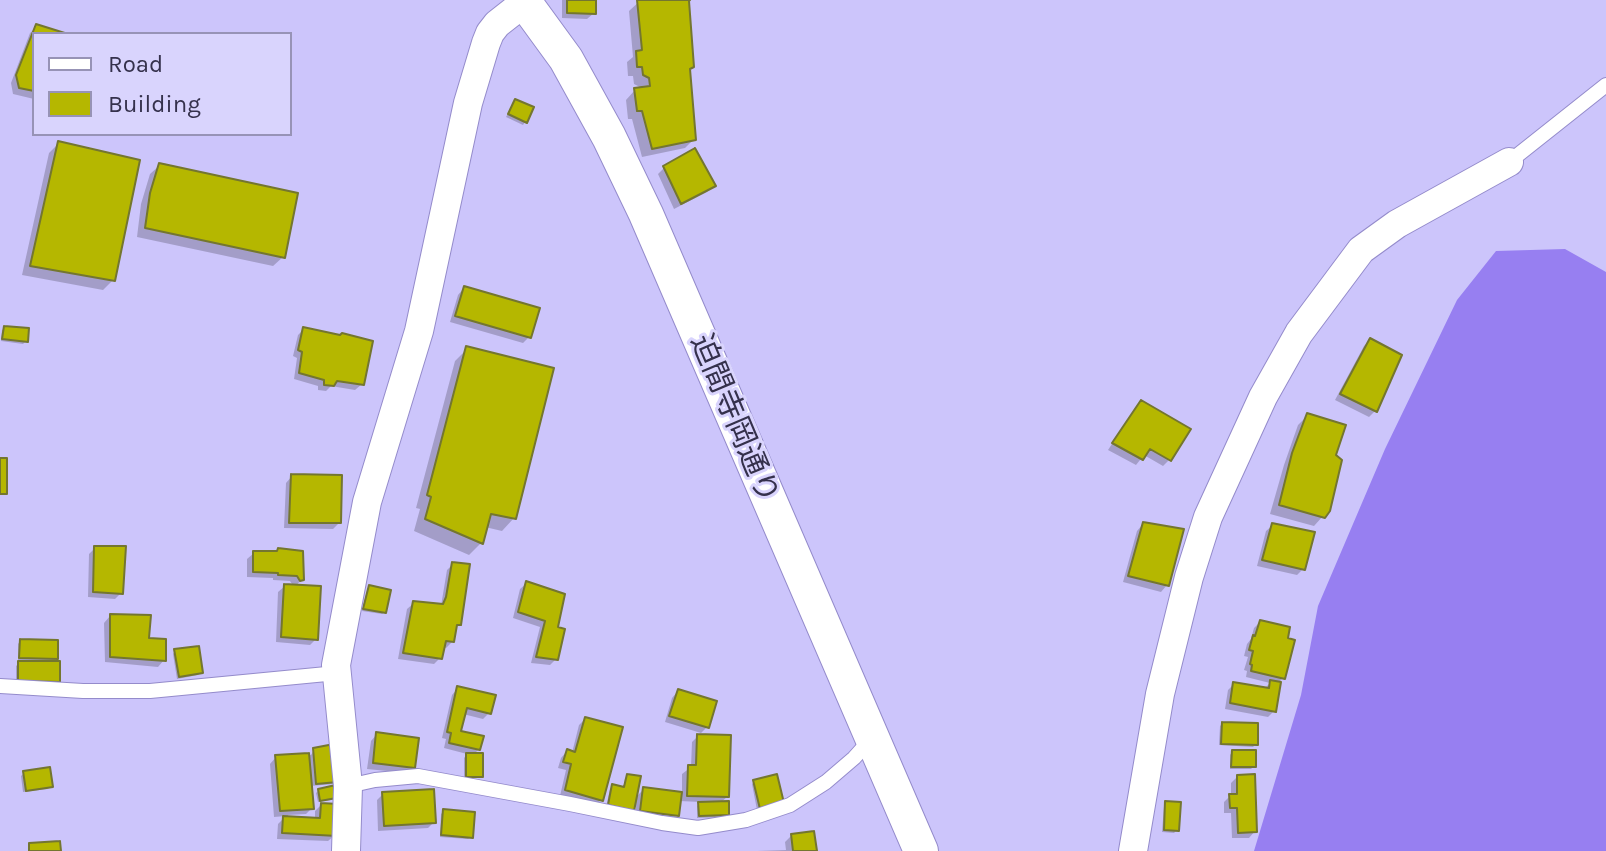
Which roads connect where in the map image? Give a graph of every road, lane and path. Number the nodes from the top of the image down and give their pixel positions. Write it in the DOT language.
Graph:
graph roads {
  1 [pos="524,1"];
  2 [pos="1606,85"];
  3 [pos="1509,162"];
  4 [pos="337,673"];
  5 [pos="0,686"];
  6 [pos="872,738"];
  7 [pos="348,786"];
  8 [pos="346,851"];
  9 [pos="921,851"];
  10 [pos="1133,851"];
  1 -- 4 [label="street"];
  1 -- 6 [label="street, 迫間寺岡通り"];
  2 -- 3 [label="lane"];
  3 -- 10 [label="street"];
  4 -- 5 [label="lane"];
  4 -- 7 [label="street"];
  6 -- 7 [label="lane"];
  6 -- 9 [label="street, 迫間寺岡通り"];
  7 -- 8 [label="street"];
}
